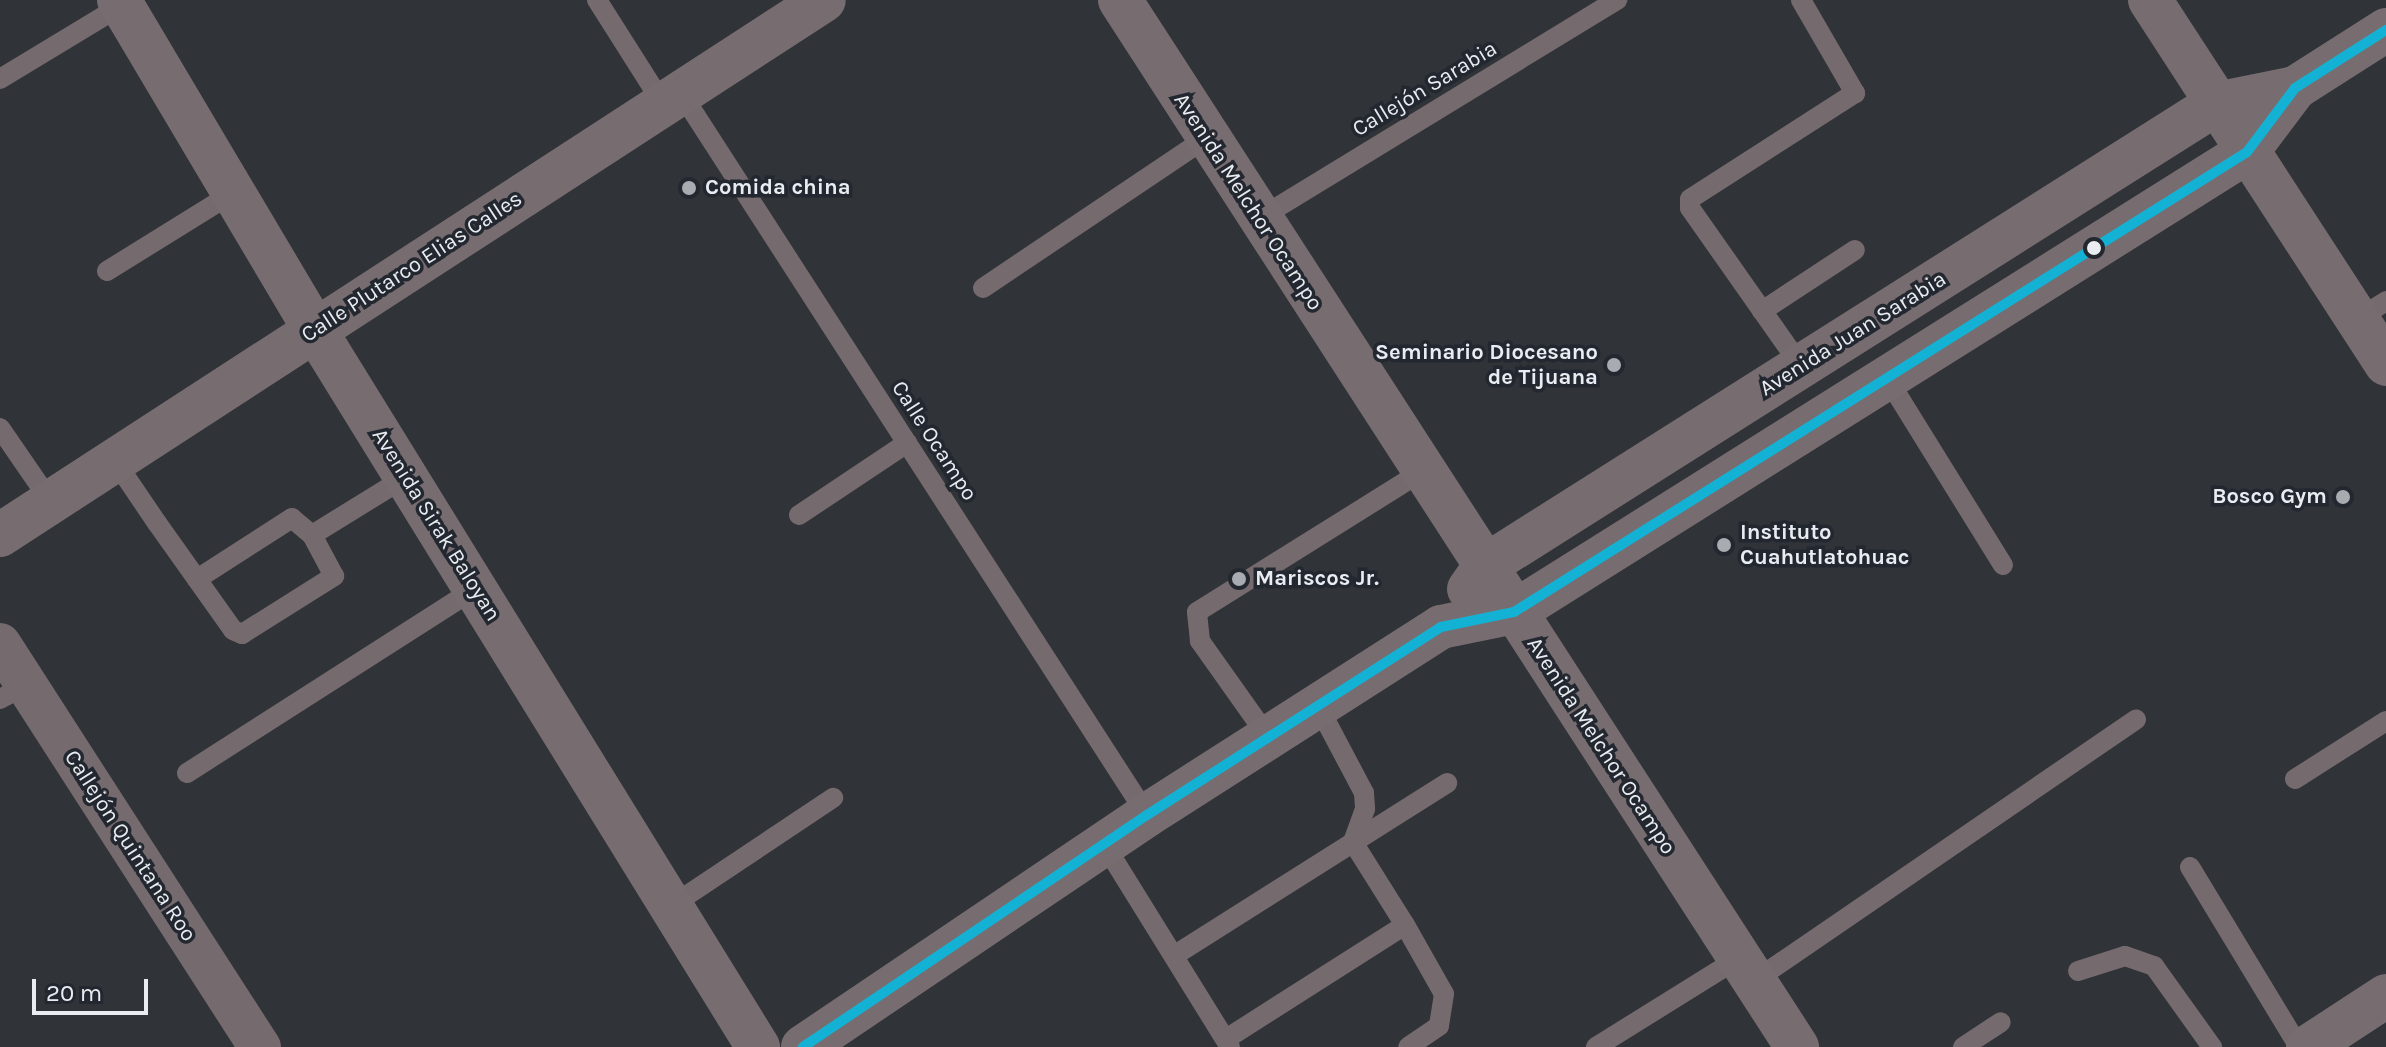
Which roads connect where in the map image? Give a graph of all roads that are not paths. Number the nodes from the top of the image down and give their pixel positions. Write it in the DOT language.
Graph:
graph roads {
  1 [pos="597,0"];
  2 [pos="824,0"];
  3 [pos="1120,0"];
  4 [pos="1617,0"];
  5 [pos="1801,0"];
  6 [pos="2150,0"];
  7 [pos="120,3"];
  8 [pos="2386,30"];
  9 [pos="0,79"];
  10 [pos="2295,88"];
  11 [pos="672,98"];
  12 [pos="2216,104"];
  13 [pos="1206,138"];
  14 [pos="2247,152"];
  15 [pos="233,193"];
  16 [pos="1258,219"];
  17 [pos="1855,250"];
  18 [pos="107,271"];
  19 [pos="983,288"];
  20 [pos="1762,311"];
  21 [pos="2371,311"];
  22 [pos="315,330"];
  23 [pos="2386,364"];
  24 [pos="1801,366"];
  25 [pos="1887,378"];
  26 [pos="0,428"];
  27 [pos="907,443"];
  28 [pos="115,461"];
  29 [pos="1423,471"];
  30 [pos="406,477"];
  31 [pos="51,502"];
  32 [pos="799,515"];
  33 [pos="0,535"];
  34 [pos="312,535"];
  35 [pos="2003,565"];
  36 [pos="1485,566"];
  37 [pos="197,579"];
  38 [pos="475,589"];
  39 [pos="1514,612"];
  40 [pos="1441,627"];
  41 [pos="0,644"];
  42 [pos="13,692"];
  43 [pos="1318,706"];
  44 [pos="2136,719"];
  45 [pos="2386,721"];
  46 [pos="1268,737"];
  47 [pos="187,773"];
  48 [pos="2295,779"];
  49 [pos="1447,783"];
  50 [pos="833,798"];
  51 [pos="1147,815"];
  52 [pos="1353,842"];
  53 [pos="1104,844"];
  54 [pos="2190,867"];
  55 [pos="671,906"];
  56 [pos="1405,925"];
  57 [pos="1175,955"];
  58 [pos="1747,970"];
  59 [pos="2078,971"];
  60 [pos="2386,996"];
  61 [pos="2001,1022"];
  62 [pos="1228,1043"];
  63 [pos="260,1047"];
  64 [pos="758,1047"];
  65 [pos="803,1047"];
  66 [pos="1408,1047"];
  67 [pos="1596,1047"];
  68 [pos="1797,1047"];
  69 [pos="1963,1047"];
  70 [pos="2212,1047"];
  71 [pos="2299,1047"];
  72 [pos="2308,1047"];
  1 -- 11 [label="lane, Calle Ocampo"];
  2 -- 11 [label="main road, Calle Plutarco Elias Calles"];
  3 -- 13 [label="main road, Avenida Melchor Ocampo"];
  4 -- 16 [label="lane, Callejón Sarabia"];
  5 -- 20 [label="lane"];
  6 -- 12 [label="main road"];
  7 -- 9 [label="lane"];
  7 -- 15 [label="main road, Avenida Sirak Baloyan"];
  8 -- 10 [label="main road, Avenida Juan Sarabia"];
  10 -- 12 [label="main road, Avenida Juan Sarabia"];
  10 -- 14 [label="main road, Avenida Juan Sarabia"];
  11 -- 22 [label="main road, Calle Plutarco Elias Calles"];
  11 -- 27 [label="lane, Calle Ocampo"];
  12 -- 14 [label="main road"];
  12 -- 24 [label="main road, Avenida Juan Sarabia"];
  13 -- 16 [label="main road, Avenida Melchor Ocampo"];
  13 -- 19 [label="lane"];
  14 -- 21 [label="main road"];
  14 -- 25 [label="main road, Avenida Juan Sarabia"];
  15 -- 18 [label="lane"];
  15 -- 22 [label="main road, Avenida Sirak Baloyan"];
  16 -- 29 [label="main road, Avenida Melchor Ocampo"];
  17 -- 20 [label="lane"];
  20 -- 24 [label="lane"];
  21 -- 23 [label="main road"];
  22 -- 28 [label="main road, Calle Plutarco Elias Calles"];
  22 -- 30 [label="main road, Avenida Sirak Baloyan"];
  24 -- 36 [label="main road, Avenida Juan Sarabia"];
  25 -- 35 [label="lane"];
  25 -- 39 [label="main road, Avenida Juan Sarabia"];
  26 -- 31 [label="lane"];
  27 -- 32 [label="lane"];
  27 -- 51 [label="lane, Calle Ocampo"];
  28 -- 31 [label="main road, Calle Plutarco Elias Calles"];
  28 -- 37 [label="lane"];
  29 -- 36 [label="main road, Avenida Melchor Ocampo"];
  29 -- 46 [label="lane"];
  30 -- 34 [label="lane"];
  30 -- 38 [label="main road, Avenida Sirak Baloyan"];
  31 -- 33 [label="main road, Calle Plutarco Elias Calles"];
  34 -- 37 [label="lane"];
  34 -- 37 [label="lane"];
  36 -- 39 [label="main road, Avenida Melchor Ocampo"];
  36 -- 40 [label="main road, Avenida Juan Sarabia"];
  38 -- 47 [label="lane"];
  38 -- 55 [label="main road, Avenida Sirak Baloyan"];
  39 -- 40 [label="main road, Avenida Juan Sarabia"];
  39 -- 58 [label="main road, Avenida Melchor Ocampo"];
  40 -- 43 [label="main road, Avenida Juan Sarabia"];
  41 -- 42 [label="street, Callejón Quintana Roo"];
  42 -- 63 [label="street, Callejón Quintana Roo"];
  43 -- 46 [label="main road, Avenida Juan Sarabia"];
  43 -- 52 [label="lane"];
  44 -- 58 [label="lane"];
  45 -- 48 [label="lane"];
  46 -- 51 [label="main road, Avenida Juan Sarabia"];
  49 -- 52 [label="lane"];
  50 -- 55 [label="lane"];
  51 -- 53 [label="main road, Avenida Juan Sarabia"];
  52 -- 56 [label="lane"];
  52 -- 57 [label="lane"];
  53 -- 57 [label="lane"];
  53 -- 65 [label="main road, Avenida Juan Sarabia"];
  54 -- 71 [label="lane"];
  55 -- 64 [label="main road, Avenida Sirak Baloyan"];
  56 -- 62 [label="lane"];
  56 -- 66 [label="lane"];
  57 -- 62 [label="lane"];
  58 -- 67 [label="lane"];
  58 -- 68 [label="main road, Avenida Melchor Ocampo"];
  59 -- 70 [label="lane"];
  60 -- 72 [label="main road"];
  61 -- 69 [label="lane"];
}
